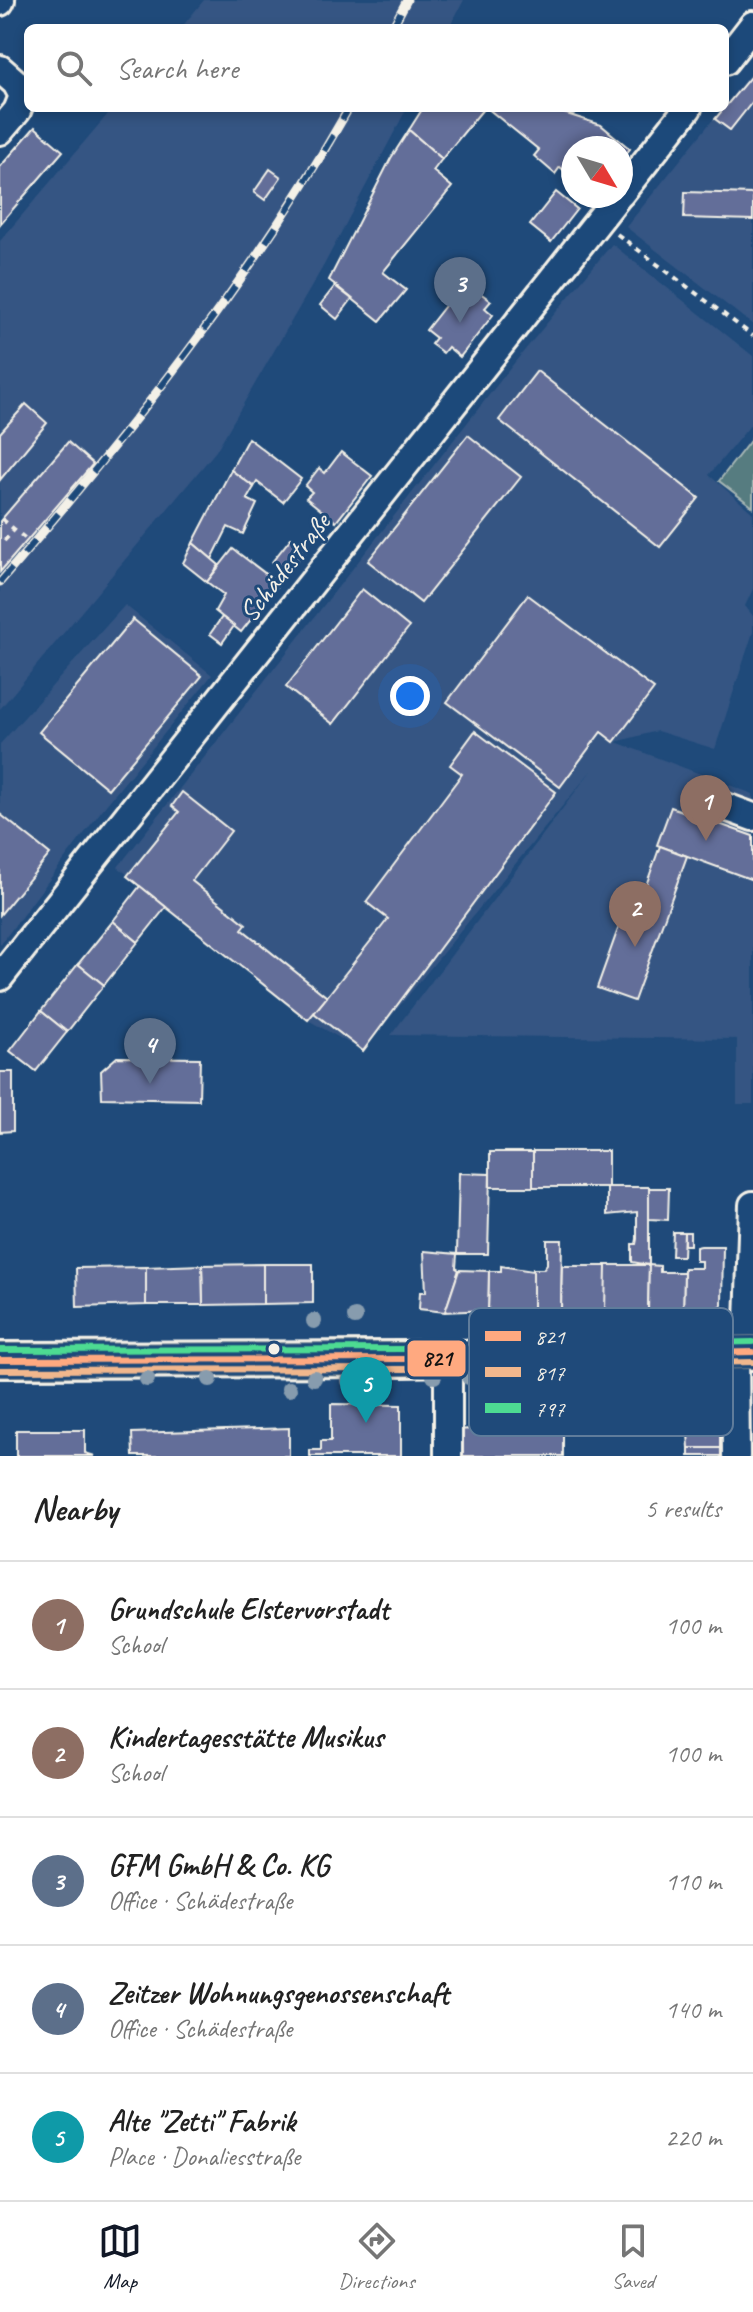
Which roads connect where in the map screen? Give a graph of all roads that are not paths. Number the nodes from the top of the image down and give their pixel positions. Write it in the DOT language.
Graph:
graph roads {
  1 [pos="753,25"];
  2 [pos="729,56"];
  3 [pos="0,69"];
  4 [pos="685,112"];
  5 [pos="0,131"];
  6 [pos="633,178"];
  7 [pos="609,208"];
  8 [pos="699,797"];
  9 [pos="753,817"];
  10 [pos="0,977"];
  11 [pos="753,1205"];
  12 [pos="746,1353"];
  13 [pos="448,1358"];
  14 [pos="469,1358"];
  15 [pos="0,1360"];
  16 [pos="448,1456"];
  17 [pos="736,1456"];
  1 -- 2 [label="street"];
  3 -- 5 [label="street"];
  4 -- 6 [label="street, Schädestraße"];
  7 -- 10 [label="street, Schädestraße"];
  8 -- 9 [label="street"];
  11 -- 12 [label="street"];
  12 -- 17 [label="street"];
  13 -- 14 [label="main road"];
  13 -- 15 [label="main road"];
  13 -- 16 [label="street"];
}
